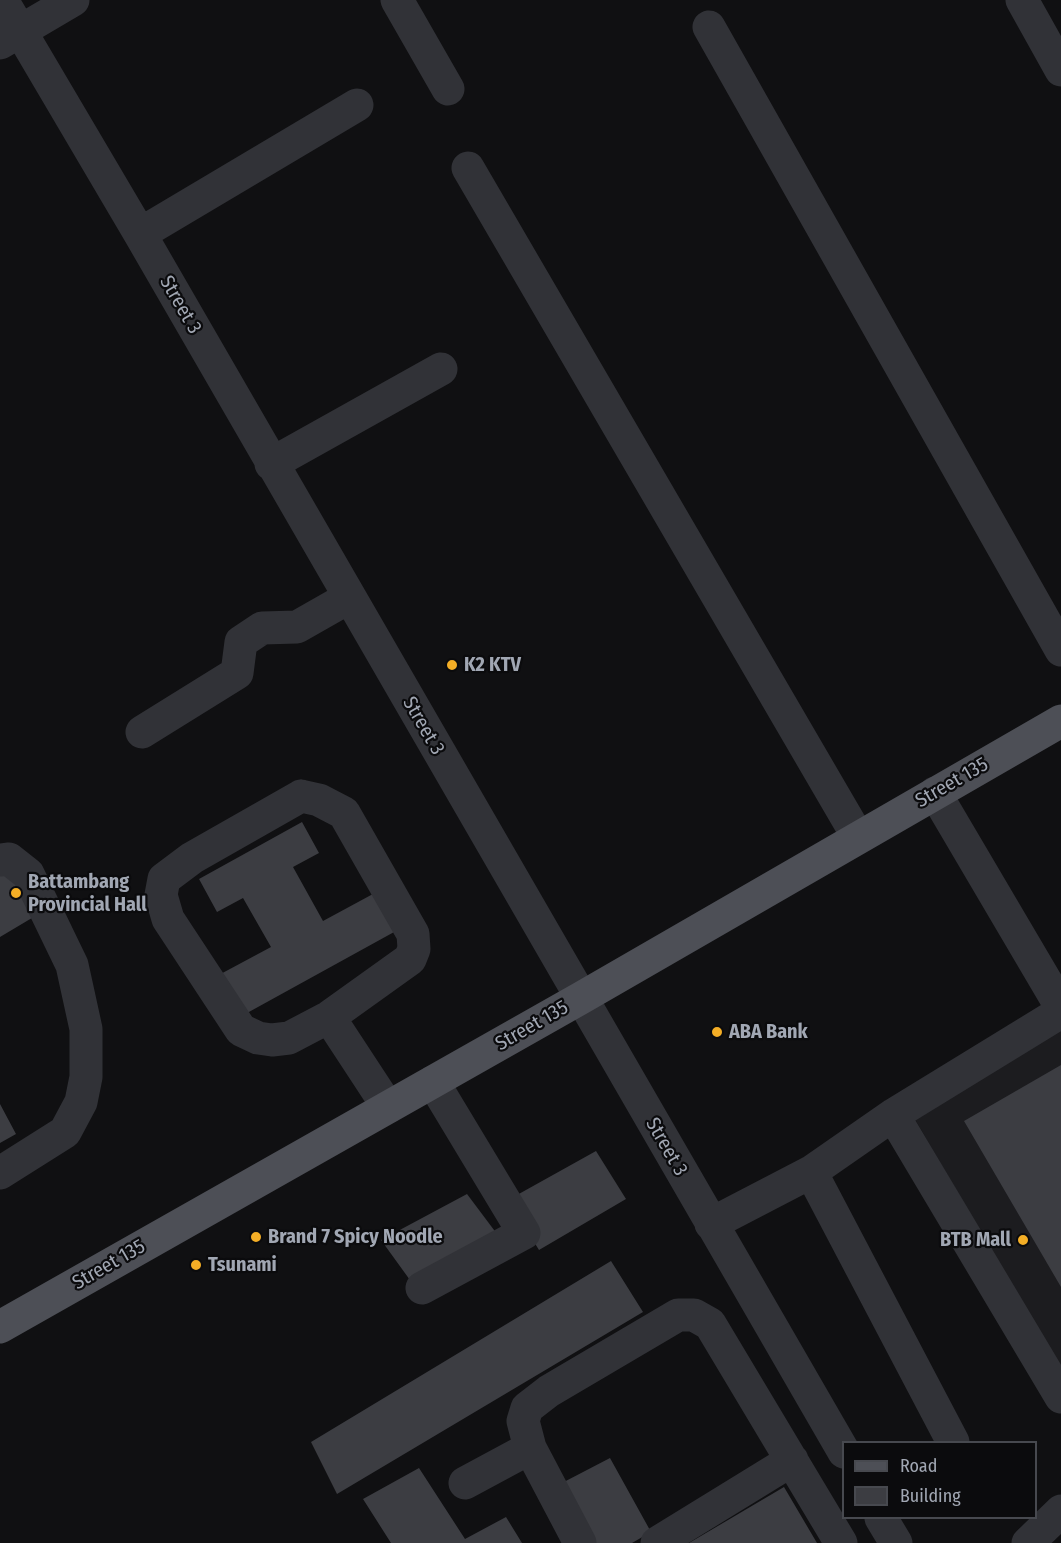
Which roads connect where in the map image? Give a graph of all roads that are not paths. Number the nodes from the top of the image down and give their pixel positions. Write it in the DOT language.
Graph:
graph roads {
  1 [pos="2,0"];
  2 [pos="73,0"];
  3 [pos="397,0"];
  4 [pos="1022,0"];
  5 [pos="710,27"];
  6 [pos="10,37"];
  7 [pos="1061,70"];
  8 [pos="448,89"];
  9 [pos="357,105"];
  10 [pos="468,168"];
  11 [pos="140,234"];
  12 [pos="441,369"];
  13 [pos="271,464"];
  14 [pos="348,598"];
  15 [pos="1061,650"];
  16 [pos="1061,721"];
  17 [pos="142,732"];
  18 [pos="935,793"];
  19 [pos="858,837"];
  20 [pos="0,860"];
  21 [pos="580,998"];
  22 [pos="1061,1007"];
  23 [pos="1061,1012"];
  24 [pos="329,1017"];
  25 [pos="433,1082"];
  26 [pos="388,1107"];
  27 [pos="893,1115"];
  28 [pos="811,1172"];
  29 [pos="0,1173"];
  30 [pos="711,1224"];
  31 [pos="422,1288"];
  32 [pos="0,1327"];
  33 [pos="1061,1397"];
  34 [pos="952,1441"];
  35 [pos="530,1448"];
  36 [pos="842,1450"];
  37 [pos="792,1460"];
  38 [pos="465,1483"];
  39 [pos="1061,1511"];
  40 [pos="882,1519"];
  41 [pos="580,1543"];
  42 [pos="657,1543"];
  43 [pos="841,1543"];
  44 [pos="896,1543"];
  45 [pos="1028,1543"];
  1 -- 6 [label="street, Street 3"];
  2 -- 6 [label="street"];
  3 -- 8 [label="street"];
  4 -- 7 [label="street"];
  5 -- 15 [label="street"];
  6 -- 11 [label="street, Street 3"];
  9 -- 11 [label="street"];
  10 -- 19 [label="street"];
  11 -- 13 [label="street, Street 3"];
  12 -- 13 [label="street"];
  13 -- 14 [label="street, Street 3"];
  14 -- 17 [label="street"];
  14 -- 21 [label="street, Street 3"];
  16 -- 18 [label="main road, Street 135"];
  18 -- 19 [label="main road, Street 135"];
  18 -- 22 [label="street"];
  19 -- 21 [label="main road, Street 135"];
  20 -- 29 [label="street"];
  21 -- 25 [label="main road, Street 135"];
  21 -- 30 [label="street, Street 3"];
  23 -- 27 [label="street"];
  24 -- 24 [label="street"];
  24 -- 26 [label="street"];
  25 -- 26 [label="main road, Street 135"];
  25 -- 31 [label="street"];
  26 -- 32 [label="main road, Street 135"];
  27 -- 28 [label="street"];
  27 -- 33 [label="street"];
  28 -- 30 [label="street"];
  28 -- 34 [label="street"];
  30 -- 36 [label="street, Street 3"];
  35 -- 37 [label="street"];
  35 -- 38 [label="street"];
  35 -- 41 [label="street"];
  37 -- 42 [label="street"];
  37 -- 43 [label="street"];
  39 -- 45 [label="street"];
  40 -- 44 [label="street"];
}
